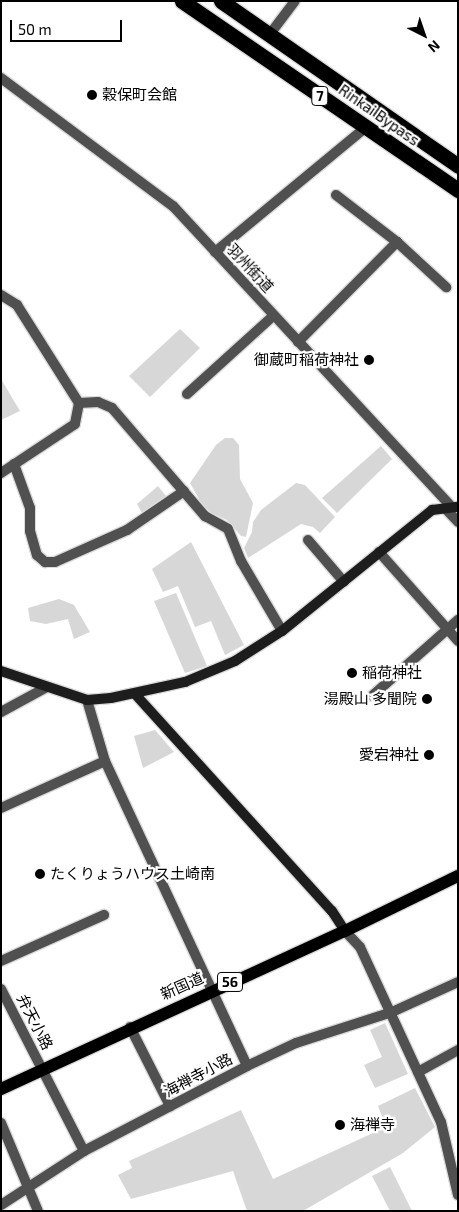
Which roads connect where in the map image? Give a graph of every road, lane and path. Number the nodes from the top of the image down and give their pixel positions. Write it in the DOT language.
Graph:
graph roads {
  1 [pos="182,1"];
  2 [pos="220,1"];
  3 [pos="295,1"];
  4 [pos="270,34"];
  5 [pos="1,78"];
  6 [pos="366,127"];
  7 [pos="458,166"];
  8 [pos="458,190"];
  9 [pos="336,195"];
  10 [pos="397,242"];
  11 [pos="215,252"];
  12 [pos="446,287"];
  13 [pos="1,295"];
  14 [pos="274,316"];
  15 [pos="298,342"];
  16 [pos="187,394"];
  17 [pos="79,403"];
  18 [pos="14,464"];
  19 [pos="1,473"];
  20 [pos="184,491"];
  21 [pos="451,507"];
  22 [pos="458,522"];
  23 [pos="308,540"];
  24 [pos="379,552"];
  25 [pos="344,582"];
  26 [pos="458,620"];
  27 [pos="449,628"];
  28 [pos="282,631"];
  29 [pos="458,640"];
  30 [pos="1,671"];
  31 [pos="47,687"];
  32 [pos="135,694"];
  33 [pos="372,696"];
  34 [pos="87,700"];
  35 [pos="1,712"];
  36 [pos="105,761"];
  37 [pos="1,808"];
  38 [pos="458,876"];
  39 [pos="104,915"];
  40 [pos="345,931"];
  41 [pos="1,961"];
  42 [pos="458,982"];
  43 [pos="1,988"];
  44 [pos="212,990"];
  45 [pos="392,1012"];
  46 [pos="130,1027"];
  47 [pos="458,1050"];
  48 [pos="247,1066"];
  49 [pos="41,1069"];
  50 [pos="418,1072"];
  51 [pos="1,1089"];
  52 [pos="170,1106"];
  53 [pos="1,1123"];
  54 [pos="84,1151"];
  55 [pos="29,1188"];
  56 [pos="458,1196"];
  57 [pos="1,1205"];
  58 [pos="38,1211"];
  1 -- 6 [label="highway, Rinkai Bypass / 7"];
  2 -- 4 [label="highway, Rinkai Bypass / 7"];
  3 -- 4 [label="street"];
  4 -- 7 [label="highway, Rinkai Bypass / 7"];
  5 -- 11 [label="street, 羽州街道"];
  6 -- 8 [label="highway, Rinkai Bypass / 7"];
  6 -- 11 [label="street"];
  9 -- 10 [label="street"];
  10 -- 12 [label="street"];
  10 -- 15 [label="street"];
  11 -- 14 [label="street, 羽州街道"];
  13 -- 17 [label="street"];
  14 -- 15 [label="street, 羽州街道"];
  14 -- 16 [label="street"];
  15 -- 21 [label="street, 羽州街道"];
  17 -- 18 [label="street"];
  17 -- 20 [label="street"];
  18 -- 19 [label="street"];
  18 -- 20 [label="street"];
  20 -- 28 [label="street"];
  21 -- 22 [label="street, 羽州街道"];
  21 -- 24 [label="street"];
  23 -- 25 [label="street"];
  24 -- 25 [label="street"];
  24 -- 27 [label="street"];
  25 -- 28 [label="street"];
  26 -- 27 [label="street"];
  27 -- 29 [label="street"];
  27 -- 33 [label="street"];
  28 -- 32 [label="street"];
  30 -- 31 [label="street"];
  31 -- 34 [label="street"];
  31 -- 35 [label="street"];
  32 -- 34 [label="street"];
  32 -- 40 [label="street"];
  34 -- 36 [label="street"];
  36 -- 37 [label="street"];
  36 -- 44 [label="street"];
  38 -- 40 [label="main road, 新国道 / 56"];
  39 -- 41 [label="street"];
  40 -- 44 [label="main road, 新国道 / 56"];
  40 -- 45 [label="street"];
  42 -- 45 [label="street, 海禅寺小路"];
  43 -- 49 [label="street, 弁天小路"];
  44 -- 46 [label="main road, 新国道 / 56"];
  44 -- 48 [label="street"];
  45 -- 48 [label="street, 海禅寺小路"];
  45 -- 50 [label="street"];
  46 -- 49 [label="main road, 新国道 / 56"];
  46 -- 52 [label="street"];
  47 -- 50 [label="street"];
  48 -- 52 [label="street, 海禅寺小路"];
  49 -- 51 [label="main road, 新国道 / 56"];
  49 -- 54 [label="street, 弁天小路"];
  50 -- 56 [label="street"];
  52 -- 54 [label="street, 海禅寺小路"];
  53 -- 55 [label="street"];
  54 -- 55 [label="street, 海禅寺小路"];
  55 -- 57 [label="street, 海禅寺小路"];
  55 -- 58 [label="street"];
}
